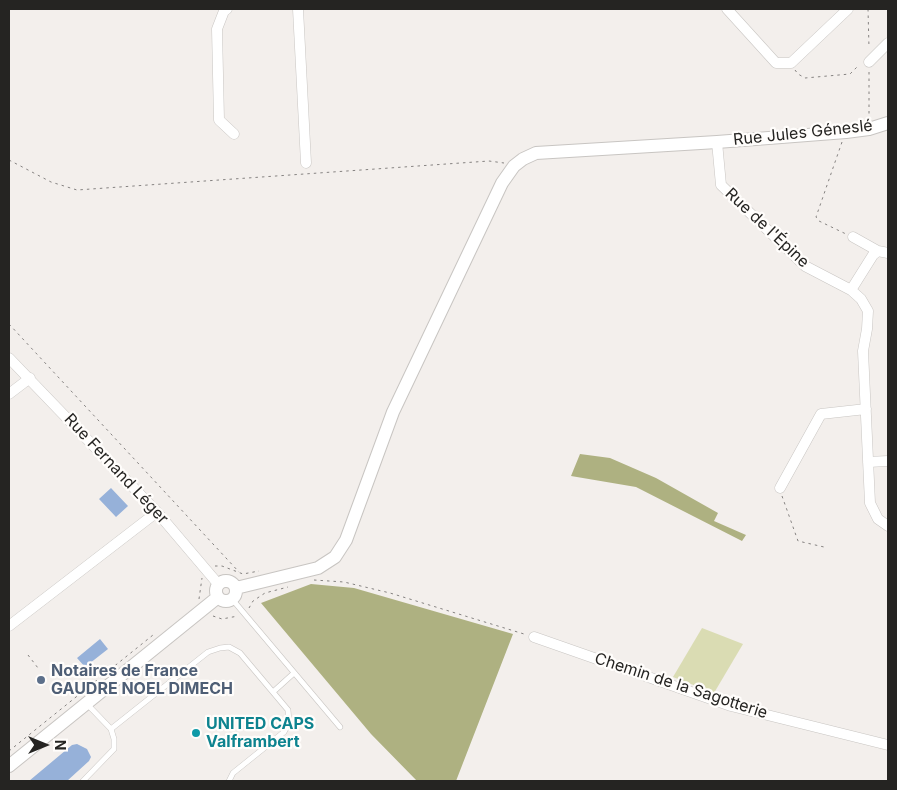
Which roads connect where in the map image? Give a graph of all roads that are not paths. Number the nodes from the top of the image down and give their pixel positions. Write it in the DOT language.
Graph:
graph roads {
  1 [pos="227,9"];
  2 [pos="298,9"];
  3 [pos="727,9"];
  4 [pos="848,9"];
  5 [pos="888,43"];
  6 [pos="866,62"];
  7 [pos="888,122"];
  8 [pos="234,134"];
  9 [pos="717,142"];
  10 [pos="306,163"];
  11 [pos="853,237"];
  12 [pos="883,252"];
  13 [pos="851,290"];
  14 [pos="9,358"];
  15 [pos="30,378"];
  16 [pos="9,394"];
  17 [pos="866,409"];
  18 [pos="888,461"];
  19 [pos="868,462"];
  20 [pos="780,488"];
  21 [pos="157,512"];
  22 [pos="888,526"];
  23 [pos="219,591"];
  24 [pos="234,594"];
  25 [pos="9,626"];
  26 [pos="534,637"];
  27 [pos="294,673"];
  28 [pos="273,692"];
  29 [pos="86,704"];
  30 [pos="340,727"];
  31 [pos="111,729"];
  32 [pos="888,745"];
  33 [pos="9,766"];
  34 [pos="83,781"];
  35 [pos="229,781"];
  1 -- 8 [label="street"];
  2 -- 10 [label="street"];
  3 -- 4 [label="street"];
  5 -- 6 [label="street"];
  7 -- 9 [label="street, Rue Jules Géneslé"];
  9 -- 13 [label="street, Rue de l'Épine"];
  9 -- 24 [label="street, Rue Jules Géneslé"];
  11 -- 12 [label="street"];
  12 -- 13 [label="street"];
  13 -- 17 [label="street"];
  14 -- 15 [label="street, Rue Fernand Léger"];
  15 -- 16 [label="street"];
  15 -- 21 [label="street, Rue Fernand Léger"];
  17 -- 19 [label="street"];
  17 -- 20 [label="street"];
  18 -- 19 [label="street"];
  19 -- 22 [label="street"];
  21 -- 23 [label="street, Rue Fernand Léger"];
  21 -- 25 [label="street"];
  23 -- 24 [label="street"];
  23 -- 24 [label="street"];
  23 -- 29 [label="street"];
  24 -- 27 [label="lane"];
  26 -- 32 [label="street, Chemin de la Sagotterie"];
  27 -- 28 [label="lane"];
  27 -- 30 [label="lane"];
  28 -- 31 [label="lane"];
  28 -- 35 [label="lane"];
  29 -- 31 [label="lane"];
  29 -- 33 [label="street"];
  31 -- 34 [label="lane"];
}
